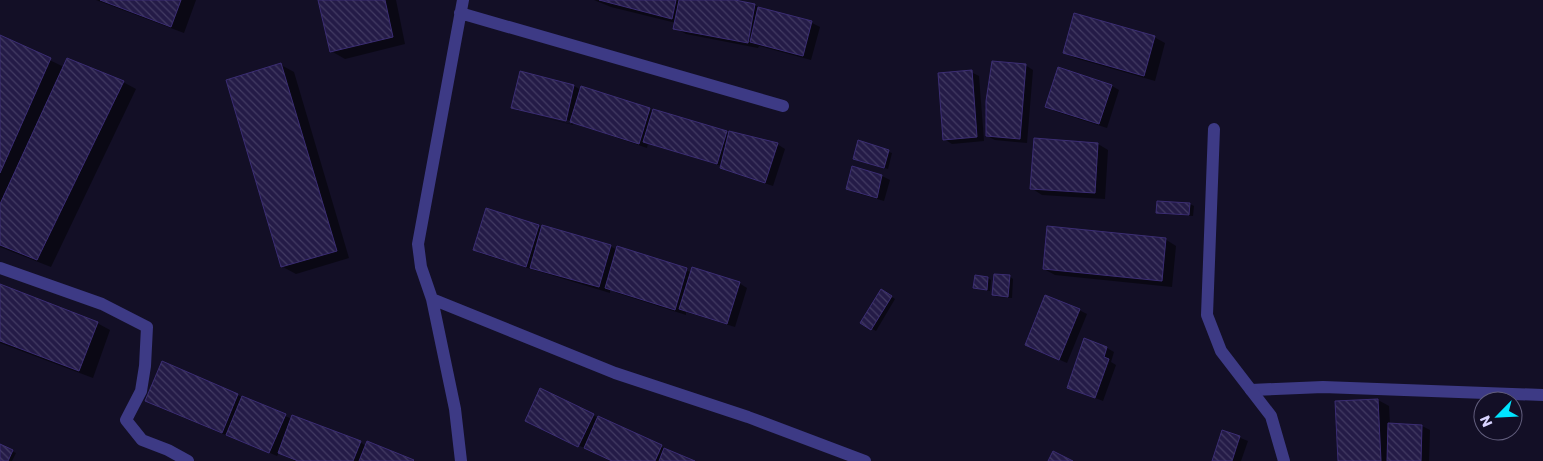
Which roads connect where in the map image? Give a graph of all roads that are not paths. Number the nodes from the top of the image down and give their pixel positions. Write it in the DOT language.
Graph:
graph roads {
  1 [pos="463,0"];
  2 [pos="460,13"];
  3 [pos="783,106"];
  4 [pos="1214,129"];
  5 [pos="0,268"];
  6 [pos="432,299"];
  7 [pos="1251,390"];
  8 [pos="1543,395"];
  9 [pos="188,461"];
  10 [pos="460,461"];
  11 [pos="865,461"];
  12 [pos="1284,461"];
  1 -- 2 [label="street"];
  2 -- 3 [label="street"];
  2 -- 6 [label="street"];
  4 -- 7 [label="street"];
  5 -- 9 [label="street"];
  6 -- 10 [label="street"];
  6 -- 11 [label="street"];
  7 -- 8 [label="street"];
  7 -- 12 [label="street"];
}
